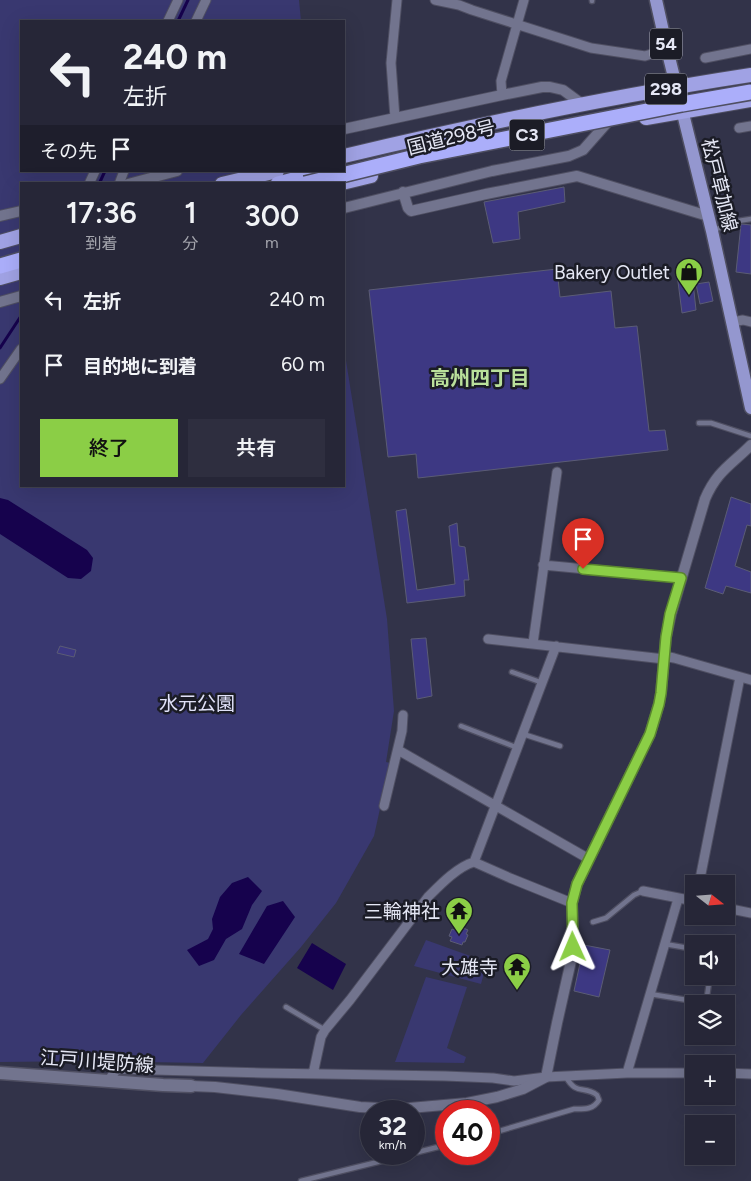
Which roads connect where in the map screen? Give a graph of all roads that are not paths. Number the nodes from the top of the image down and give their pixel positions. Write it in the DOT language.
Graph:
graph roads {
  1 [pos="178,0"];
  2 [pos="206,0"];
  3 [pos="398,0"];
  4 [pos="435,0"];
  5 [pos="524,0"];
  6 [pos="656,0"];
  7 [pos="168,20"];
  8 [pos="196,20"];
  9 [pos="517,24"];
  10 [pos="667,49"];
  11 [pos="751,49"];
  12 [pos="705,58"];
  13 [pos="751,68"];
  14 [pos="751,75"];
  15 [pos="727,79"];
  16 [pos="751,83"];
  17 [pos="677,87"];
  18 [pos="751,92"];
  19 [pos="502,95"];
  20 [pos="751,100"];
  21 [pos="582,104"];
  22 [pos="683,112"];
  23 [pos="395,118"];
  24 [pos="606,124"];
  25 [pos="751,126"];
  26 [pos="739,128"];
  27 [pos="345,129"];
  28 [pos="345,156"];
  29 [pos="345,168"];
  30 [pos="173,172"];
  31 [pos="273,172"];
  32 [pos="325,172"];
  33 [pos="136,182"];
  34 [pos="230,182"];
  35 [pos="286,182"];
  36 [pos="313,182"];
  37 [pos="345,182"];
  38 [pos="403,192"];
  39 [pos="345,208"];
  40 [pos="20,211"];
  41 [pos="0,216"];
  42 [pos="708,216"];
  43 [pos="751,219"];
  44 [pos="712,231"];
  45 [pos="20,236"];
  46 [pos="0,242"];
  47 [pos="20,251"];
  48 [pos="0,256"];
  49 [pos="20,260"];
  50 [pos="0,266"];
  51 [pos="20,272"];
  52 [pos="0,278"];
  53 [pos="20,296"];
  54 [pos="0,302"];
  55 [pos="732,322"];
  56 [pos="751,322"];
  57 [pos="20,350"];
  58 [pos="2,377"];
  59 [pos="751,408"];
  60 [pos="699,423"];
  61 [pos="751,436"];
  62 [pos="751,445"];
  63 [pos="557,472"];
  64 [pos="543,566"];
  65 [pos="681,578"];
  66 [pos="488,639"];
  67 [pos="533,644"];
  68 [pos="556,646"];
  69 [pos="664,658"];
  70 [pos="512,672"];
  71 [pos="740,677"];
  72 [pos="751,680"];
  73 [pos="543,684"];
  74 [pos="403,715"];
  75 [pos="461,726"];
  76 [pos="523,734"];
  77 [pos="560,746"];
  78 [pos="518,748"];
  79 [pos="398,750"];
  80 [pos="384,806"];
  81 [pos="496,806"];
  82 [pos="589,859"];
  83 [pos="474,862"];
  84 [pos="701,875"];
  85 [pos="643,891"];
  86 [pos="678,899"];
  87 [pos="685,900"];
  88 [pos="572,903"];
  89 [pos="735,910"];
  90 [pos="751,913"];
  91 [pos="593,922"];
  92 [pos="664,944"];
  93 [pos="685,948"];
  94 [pos="709,985"];
  95 [pos="650,994"];
  96 [pos="286,1007"];
  97 [pos="326,1030"];
  98 [pos="0,1073"];
  99 [pos="685,1073"];
  100 [pos="735,1073"];
  101 [pos="313,1074"];
  102 [pos="627,1074"];
  103 [pos="751,1074"];
  104 [pos="566,1076"];
  105 [pos="546,1077"];
  106 [pos="108,1081"];
  107 [pos="191,1086"];
  108 [pos="500,1131"];
  109 [pos="366,1165"];
  110 [pos="301,1181"];
  1 -- 7 [label="street"];
  2 -- 8 [label="street"];
  3 -- 23 [label="street"];
  4 -- 9 [label="street"];
  5 -- 9 [label="street"];
  6 -- 10 [label="main road, 松戸草加線 / 54"];
  9 -- 10 [label="street"];
  9 -- 19 [label="street"];
  10 -- 17 [label="main road, 松戸草加線 / 54"];
  11 -- 12 [label="street"];
  13 -- 15 [label="street"];
  14 -- 15 [label="highway, 国道298号 / 298"];
  15 -- 17 [label="highway, 国道298号 / 298"];
  16 -- 29 [label="highway, C3"];
  17 -- 21 [label="highway, 国道298号 / 298"];
  17 -- 22 [label="main road, 松戸草加線 / 54"];
  18 -- 36 [label="highway, C3, bridge"];
  19 -- 21 [label="street"];
  19 -- 23 [label="street"];
  20 -- 22 [label="highway, 国道298号 / 298"];
  21 -- 28 [label="highway, 国道298号 / 298"];
  22 -- 24 [label="highway, 国道298号 / 298"];
  22 -- 42 [label="main road, 松戸草加線 / 54"];
  23 -- 27 [label="street"];
  24 -- 37 [label="highway, 国道298号 / 298"];
  24 -- 38 [label="street"];
  25 -- 26 [label="street"];
  30 -- 33 [label="street"];
  31 -- 34 [label="highway"];
  32 -- 35 [label="highway"];
  38 -- 39 [label="street"];
  38 -- 42 [label="street"];
  40 -- 41 [label="street"];
  42 -- 44 [label="main road, 松戸草加線 / 54"];
  43 -- 44 [label="lane"];
  44 -- 55 [label="main road, 松戸草加線 / 54"];
  45 -- 46 [label="highway"];
  47 -- 48 [label="highway"];
  49 -- 50 [label="highway"];
  51 -- 52 [label="highway"];
  53 -- 54 [label="street"];
  55 -- 56 [label="street"];
  55 -- 59 [label="main road, 松戸草加線 / 54"];
  57 -- 58 [label="street"];
  60 -- 61 [label="lane"];
  62 -- 65 [label="street"];
  63 -- 64 [label="street"];
  64 -- 65 [label="street"];
  64 -- 67 [label="street"];
  65 -- 69 [label="street"];
  66 -- 67 [label="street"];
  67 -- 68 [label="street"];
  68 -- 69 [label="street"];
  68 -- 73 [label="street"];
  69 -- 71 [label="street"];
  69 -- 82 [label="street"];
  70 -- 73 [label="lane"];
  71 -- 72 [label="street"];
  71 -- 84 [label="street"];
  73 -- 76 [label="street"];
  74 -- 79 [label="street"];
  75 -- 78 [label="lane"];
  76 -- 77 [label="lane"];
  76 -- 78 [label="street"];
  78 -- 81 [label="street"];
  79 -- 80 [label="street"];
  79 -- 81 [label="street"];
  81 -- 82 [label="street"];
  81 -- 83 [label="street"];
  82 -- 88 [label="street"];
  83 -- 88 [label="street"];
  83 -- 97 [label="street"];
  85 -- 86 [label="street"];
  85 -- 91 [label="lane"];
  86 -- 87 [label="street"];
  86 -- 92 [label="street"];
  88 -- 105 [label="street"];
  89 -- 90 [label="street"];
  92 -- 93 [label="lane"];
  92 -- 95 [label="street"];
  94 -- 95 [label="lane"];
  95 -- 102 [label="street"];
  96 -- 97 [label="lane"];
  97 -- 101 [label="street"];
  98 -- 106 [label="main road, 江戸川堤防線"];
  99 -- 102 [label="street"];
  100 -- 103 [label="street"];
  101 -- 105 [label="street"];
  101 -- 106 [label="street"];
  102 -- 104 [label="street"];
  104 -- 105 [label="street"];
  104 -- 108 [label="lane"];
  105 -- 107 [label="street"];
  106 -- 107 [label="main road, 江戸川堤防線"];
  109 -- 110 [label="lane"];
}
